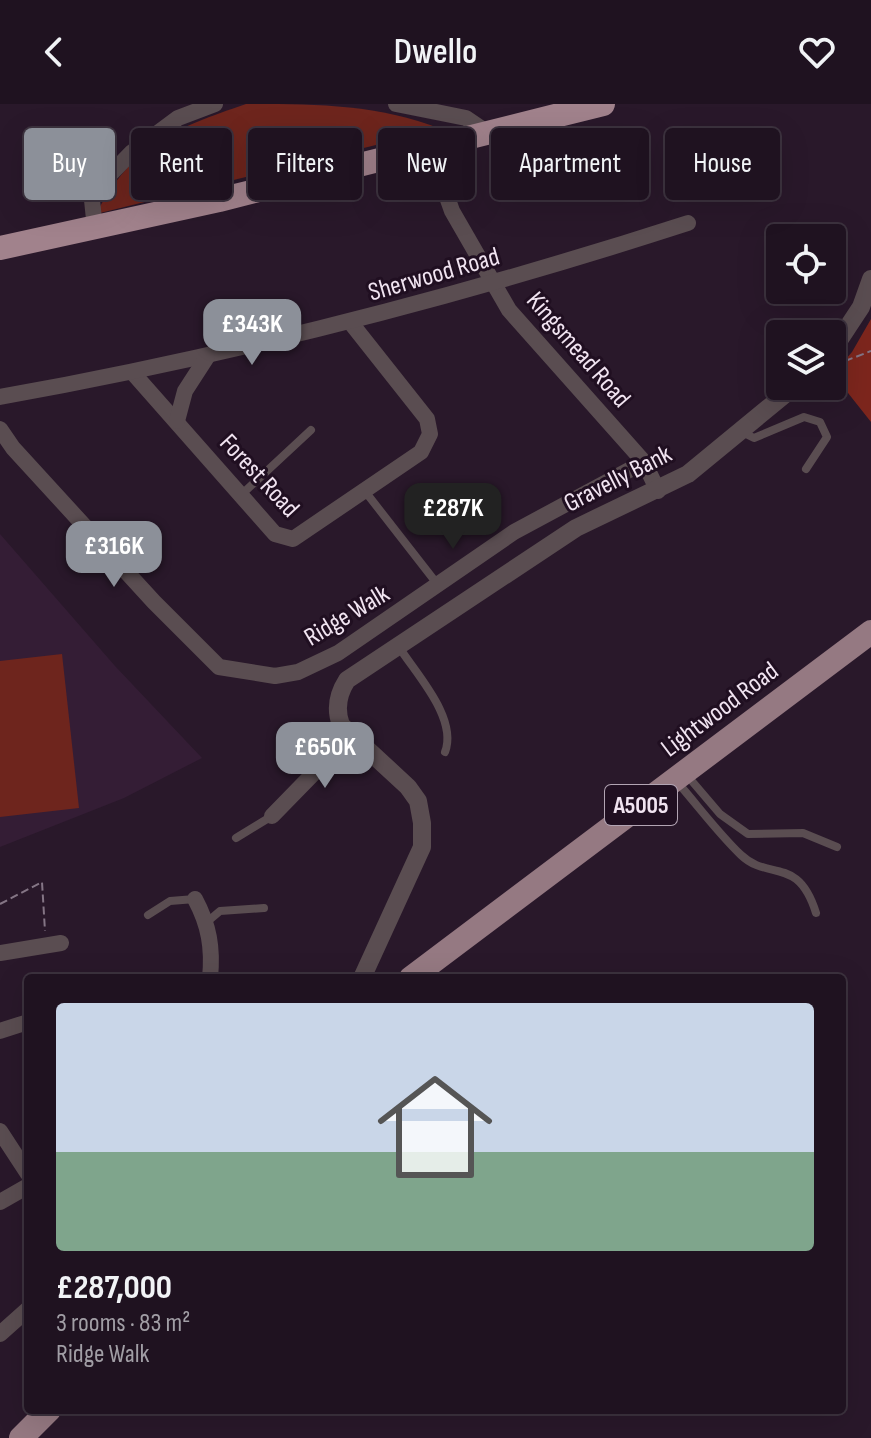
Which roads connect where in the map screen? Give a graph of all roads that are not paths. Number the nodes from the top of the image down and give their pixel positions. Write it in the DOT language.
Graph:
graph roads {
  1 [pos="215,104"];
  2 [pos="396,104"];
  3 [pos="603,104"];
  4 [pos="174,111"];
  5 [pos="488,133"];
  6 [pos="475,137"];
  7 [pos="378,161"];
  8 [pos="448,200"];
  9 [pos="688,223"];
  10 [pos="95,229"];
  11 [pos="0,248"];
  12 [pos="871,279"];
  13 [pos="493,283"];
  14 [pos="351,323"];
  15 [pos="846,340"];
  16 [pos="207,357"];
  17 [pos="133,373"];
  18 [pos="0,397"];
  19 [pos="778,400"];
  20 [pos="177,421"];
  21 [pos="0,429"];
  22 [pos="311,430"];
  23 [pos="740,431"];
  24 [pos="644,462"];
  25 [pos="806,469"];
  26 [pos="364,490"];
  27 [pos="658,491"];
  28 [pos="241,495"];
  29 [pos="439,585"];
  30 [pos="871,632"];
  31 [pos="397,645"];
  32 [pos="350,736"];
  33 [pos="445,752"];
  34 [pos="680,776"];
  35 [pos="272,816"];
  36 [pos="236,838"];
  37 [pos="837,847"];
  38 [pos="195,899"];
  39 [pos="264,908"];
  40 [pos="816,913"];
  41 [pos="148,915"];
  42 [pos="207,922"];
  43 [pos="61,943"];
  44 [pos="0,953"];
  45 [pos="210,974"];
  46 [pos="364,974"];
  47 [pos="416,974"];
  48 [pos="24,1023"];
  49 [pos="0,1031"];
  50 [pos="0,1131"];
  51 [pos="24,1168"];
  52 [pos="24,1188"];
  53 [pos="0,1202"];
  54 [pos="24,1313"];
  55 [pos="0,1334"];
  56 [pos="45,1414"];
  57 [pos="21,1438"];
  1 -- 4 [label="street"];
  2 -- 5 [label="street"];
  3 -- 5 [label="highway"];
  4 -- 10 [label="street"];
  5 -- 6 [label="highway"];
  7 -- 10 [label="highway"];
  8 -- 13 [label="street, Kingsmead Road"];
  9 -- 13 [label="street, Sherwood Road"];
  10 -- 11 [label="highway"];
  12 -- 15 [label="street"];
  13 -- 14 [label="street, Sherwood Road"];
  13 -- 24 [label="street, Kingsmead Road"];
  14 -- 16 [label="street, Sherwood Road"];
  14 -- 26 [label="street, Forest Road"];
  16 -- 17 [label="street, Sherwood Road"];
  16 -- 20 [label="street"];
  17 -- 18 [label="street, Sherwood Road"];
  17 -- 20 [label="street, Forest Road"];
  19 -- 23 [label="street, Gravelly Bank"];
  20 -- 28 [label="street, Forest Road"];
  21 -- 29 [label="street, Ridge Walk"];
  22 -- 28 [label="lane"];
  23 -- 25 [label="lane"];
  23 -- 27 [label="street, Gravelly Bank"];
  24 -- 27 [label="street, Kingsmead Road"];
  24 -- 29 [label="street, Ridge Walk"];
  26 -- 28 [label="street, Forest Road"];
  26 -- 29 [label="lane"];
  27 -- 31 [label="street, Gravelly Bank"];
  30 -- 34 [label="main road, Lightwood Road / A5005"];
  31 -- 32 [label="street, Gravelly Bank"];
  31 -- 33 [label="lane"];
  32 -- 35 [label="street"];
  32 -- 46 [label="street"];
  34 -- 37 [label="lane"];
  34 -- 40 [label="lane"];
  34 -- 47 [label="main road, Lightwood Road / A5005"];
  35 -- 36 [label="lane"];
  38 -- 41 [label="lane"];
  38 -- 42 [label="street"];
  39 -- 42 [label="lane"];
  42 -- 45 [label="street"];
  43 -- 44 [label="street"];
  48 -- 49 [label="street"];
  50 -- 51 [label="street"];
  52 -- 53 [label="street"];
  54 -- 55 [label="street"];
  56 -- 57 [label="main road"];
}
